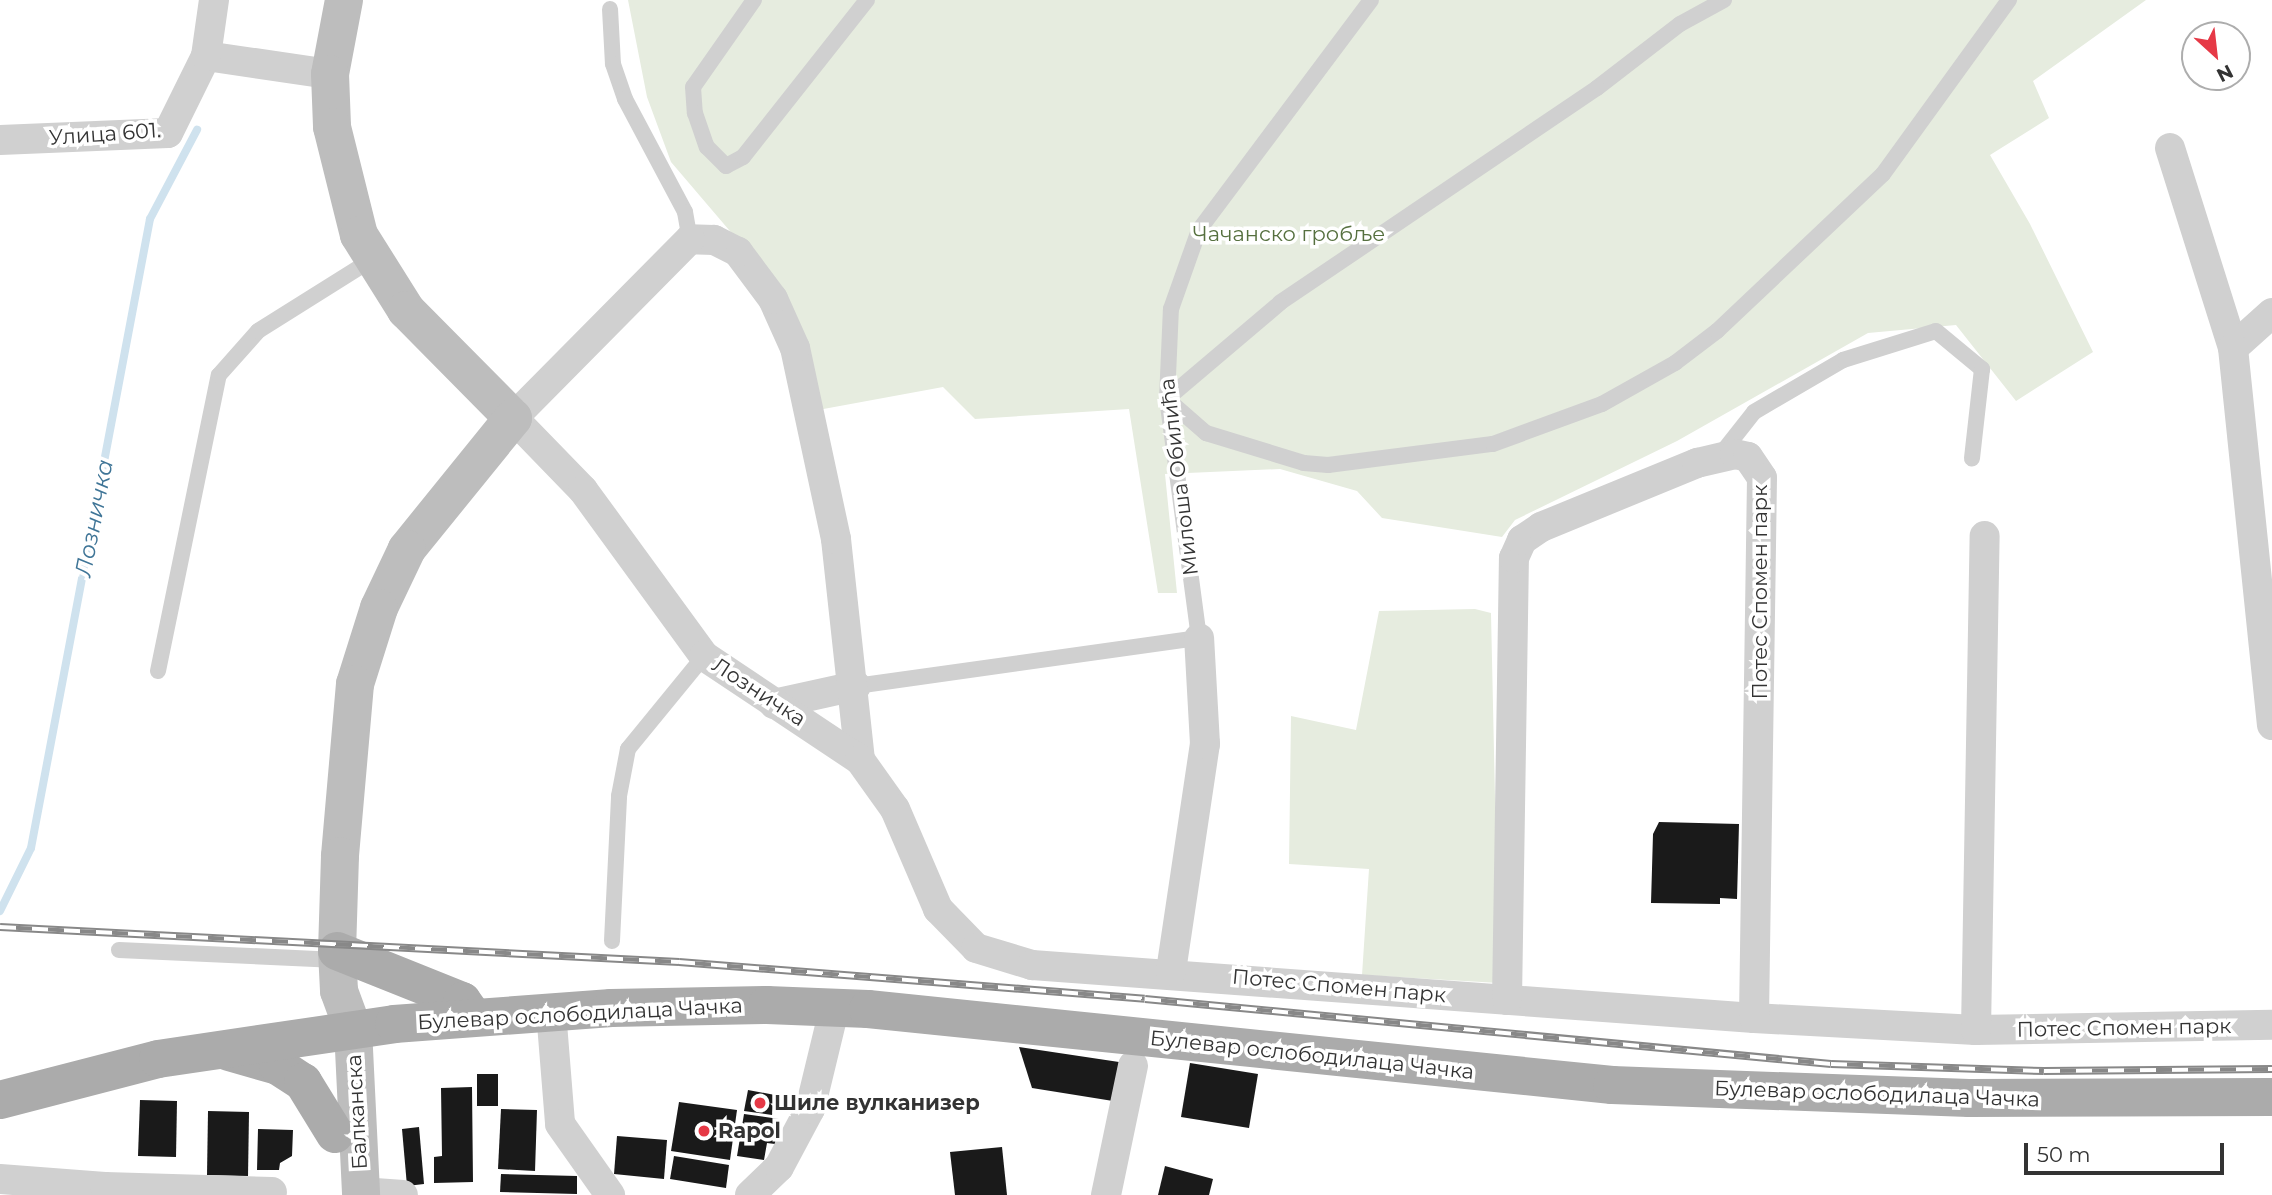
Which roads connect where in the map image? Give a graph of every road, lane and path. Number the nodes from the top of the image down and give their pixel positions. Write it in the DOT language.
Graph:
graph roads {
  1 [pos="214,0"];
  2 [pos="344,0"];
  3 [pos="754,0"];
  4 [pos="867,0"];
  5 [pos="1371,0"];
  6 [pos="1724,0"];
  7 [pos="2009,0"];
  8 [pos="610,9"];
  9 [pos="206,56"];
  10 [pos="330,74"];
  11 [pos="0,140"];
  12 [pos="2170,148"];
  13 [pos="690,239"];
  14 [pos="371,260"];
  15 [pos="2272,313"];
  16 [pos="2233,348"];
  17 [pos="1167,399"];
  18 [pos="513,418"];
  19 [pos="1720,456"];
  20 [pos="1972,458"];
  21 [pos="1985,536"];
  22 [pos="1199,638"];
  23 [pos="704,656"];
  24 [pos="158,671"];
  25 [pos="856,686"];
  26 [pos="774,704"];
  27 [pos="2272,725"];
  28 [pos="860,760"];
  29 [pos="612,941"];
  30 [pos="119,950"];
  31 [pos="338,967"];
  32 [pos="1171,971"];
  33 [pos="1507,1000"];
  34 [pos="835,1006"];
  35 [pos="551,1011"];
  36 [pos="473,1016"];
  37 [pos="1754,1018"];
  38 [pos="2272,1025"];
  39 [pos="1976,1030"];
  40 [pos="340,1031"];
  41 [pos="216,1049"];
  42 [pos="1133,1066"];
  43 [pos="2272,1097"];
  44 [pos="0,1100"];
  45 [pos="335,1134"];
  46 [pos="0,1179"];
  47 [pos="104,1191"];
  48 [pos="272,1192"];
  49 [pos="354,1194"];
  50 [pos="403,1195"];
  51 [pos="610,1195"];
  52 [pos="750,1195"];
  53 [pos="1106,1195"];
  1 -- 9 [label="street"];
  2 -- 10 [label="street, Лозничка"];
  3 -- 4 [label="lane"];
  5 -- 17 [label="lane, Милоша Обилића"];
  6 -- 17 [label="lane"];
  7 -- 17 [label="lane"];
  8 -- 13 [label="lane"];
  9 -- 10 [label="street"];
  9 -- 11 [label="street, Улица 601."];
  10 -- 14 [label="street, Лозничка"];
  12 -- 16 [label="street"];
  13 -- 18 [label="street"];
  13 -- 25 [label="street"];
  14 -- 18 [label="street, Лозничка"];
  14 -- 24 [label="lane"];
  15 -- 16 [label="street"];
  16 -- 27 [label="street"];
  17 -- 22 [label="lane, Милоша Обилића"];
  18 -- 23 [label="street, Лозничка"];
  18 -- 31 [label="street"];
  19 -- 20 [label="lane"];
  19 -- 33 [label="street"];
  19 -- 37 [label="street, Потес Спомен парк"];
  21 -- 39 [label="street"];
  22 -- 25 [label="lane"];
  22 -- 32 [label="street, Милоша Обилића"];
  23 -- 26 [label="street, Лозничка"];
  23 -- 29 [label="lane"];
  25 -- 26 [label="street"];
  25 -- 28 [label="street"];
  26 -- 28 [label="street, Лозничка"];
  28 -- 32 [label="street, Лозничка"];
  30 -- 31 [label="lane"];
  31 -- 36 [label="main road"];
  31 -- 40 [label="street"];
  32 -- 33 [label="street, Потес Спомен парк"];
  33 -- 37 [label="street, Потес Спомен парк"];
  34 -- 35 [label="main road, Булевар ослободилаца Чачка"];
  34 -- 43 [label="main road, Булевар ослободилаца Чачка"];
  34 -- 52 [label="street"];
  35 -- 36 [label="main road, Булевар ослободилаца Чачка"];
  35 -- 51 [label="street"];
  36 -- 40 [label="main road, Булевар ослободилаца Чачка"];
  37 -- 39 [label="street, Потес Спомен парк"];
  38 -- 39 [label="street, Потес Спомен парк"];
  40 -- 41 [label="main road, Булевар ослободилаца Чачка"];
  40 -- 45 [label="street, Балканска"];
  40 -- 49 [label="street, Балканска"];
  41 -- 44 [label="main road, Булевар ослободилаца Чачка"];
  41 -- 45 [label="main road"];
  42 -- 53 [label="street"];
  45 -- 49 [label="street, Балканска"];
  46 -- 47 [label="street"];
  47 -- 48 [label="street"];
  49 -- 50 [label="street"];
}
